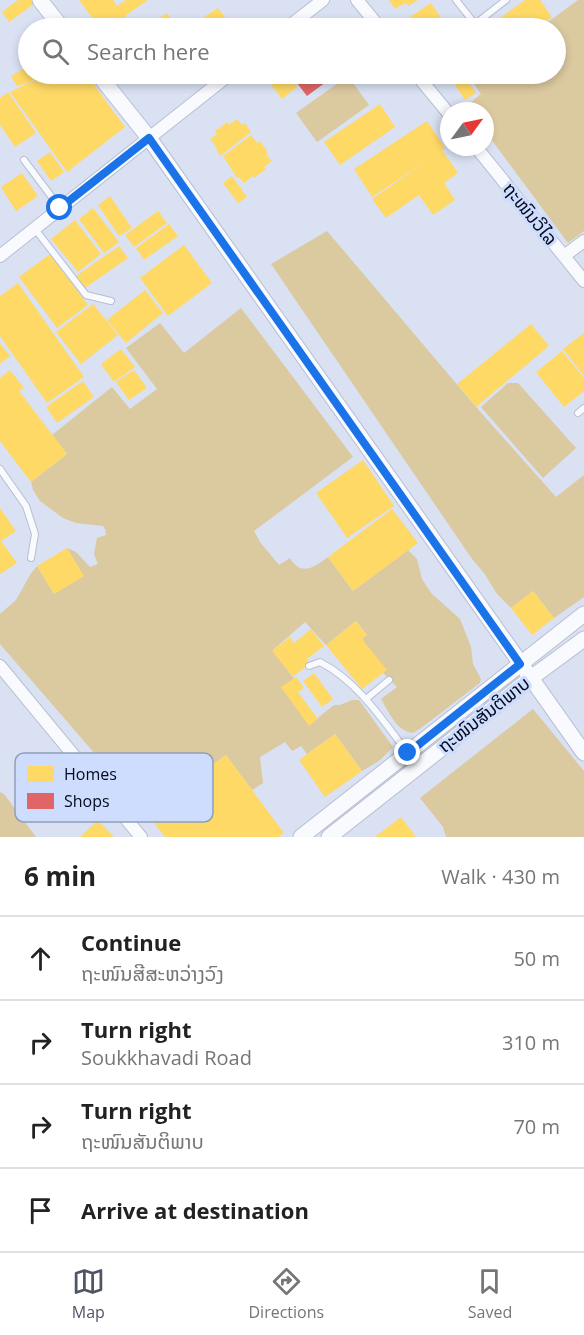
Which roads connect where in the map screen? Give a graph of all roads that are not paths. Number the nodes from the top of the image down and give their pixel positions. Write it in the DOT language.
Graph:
graph roads {
  1 [pos="40,0"];
  2 [pos="322,0"];
  3 [pos="357,0"];
  4 [pos="456,0"];
  5 [pos="506,0"];
  6 [pos="54,18"];
  7 [pos="299,18"];
  8 [pos="372,18"];
  9 [pos="470,18"];
  10 [pos="483,18"];
  11 [pos="106,84"];
  12 [pos="217,84"];
  13 [pos="424,84"];
  14 [pos="440,103"];
  15 [pos="149,138"];
  16 [pos="483,156"];
  17 [pos="24,160"];
  18 [pos="60,208"];
  19 [pos="35,228"];
  20 [pos="584,242"];
  21 [pos="0,256"];
  22 [pos="564,256"];
  23 [pos="584,281"];
  24 [pos="111,301"];
  25 [pos="0,469"];
  26 [pos="31,558"];
  27 [pos="584,614"];
  28 [pos="584,639"];
  29 [pos="520,664"];
  30 [pos="0,666"];
  31 [pos="309,666"];
  32 [pos="531,678"];
  33 [pos="389,680"];
  34 [pos="366,699"];
  35 [pos="72,753"];
  36 [pos="408,753"];
  37 [pos="584,753"];
  38 [pos="129,822"];
  39 [pos="141,837"];
  40 [pos="302,837"];
  41 [pos="329,837"];
  1 -- 6 [label="street"];
  2 -- 7 [label="street"];
  3 -- 8 [label="street"];
  4 -- 9 [label="lane"];
  5 -- 10 [label="lane"];
  11 -- 15 [label="street"];
  12 -- 15 [label="street"];
  13 -- 14 [label="street"];
  15 -- 18 [label="street"];
  15 -- 29 [label="street"];
  16 -- 22 [label="street, ຖະໜົນວິໄລ"];
  17 -- 18 [label="lane"];
  18 -- 19 [label="street"];
  19 -- 21 [label="street"];
  19 -- 24 [label="lane"];
  20 -- 22 [label="street"];
  22 -- 23 [label="street, ຖະໜົນວິໄລ"];
  25 -- 26 [label="lane"];
  27 -- 29 [label="street, ຖະໜົນສັນຕິພາບ"];
  28 -- 32 [label="street, ຖະໜົນສັນຕິພາບ"];
  29 -- 32 [label="street"];
  29 -- 36 [label="street, ຖະໜົນສັນຕິພາບ"];
  30 -- 35 [label="street"];
  31 -- 34 [label="lane"];
  32 -- 37 [label="street"];
  32 -- 41 [label="street, ຖະໜົນສັນຕິພາບ"];
  33 -- 34 [label="lane"];
  34 -- 36 [label="lane"];
  36 -- 40 [label="street, ຖະໜົນສັນຕິພາບ"];
  38 -- 39 [label="street"];
}
